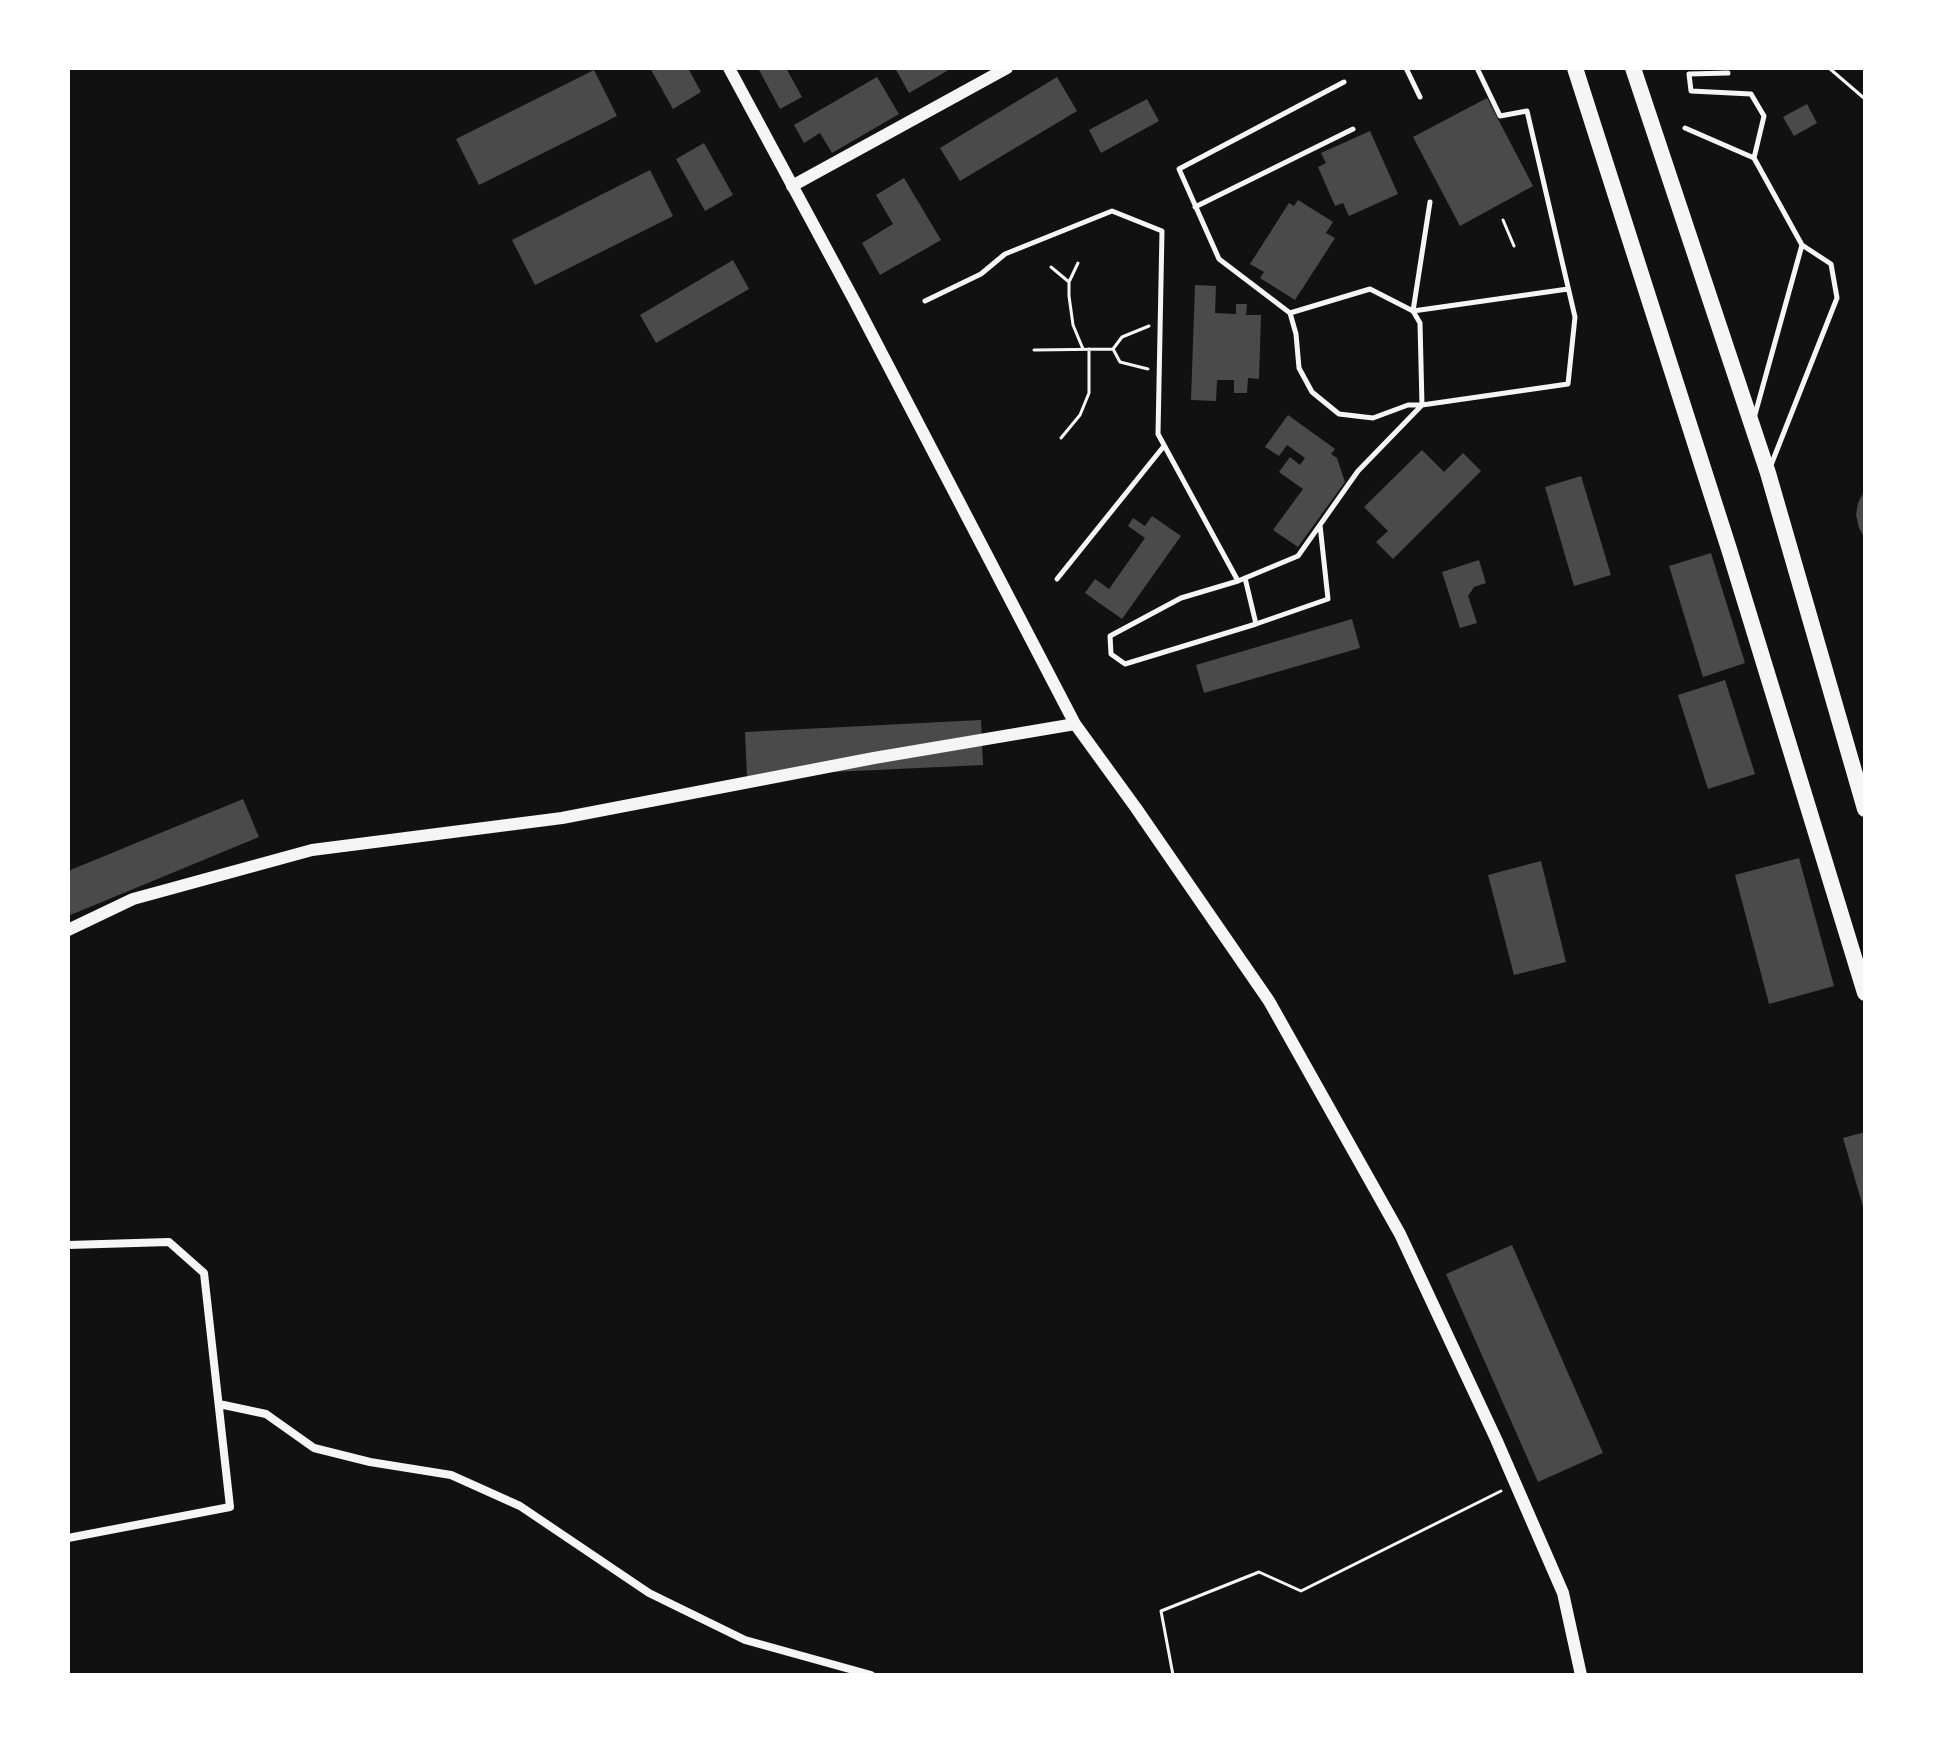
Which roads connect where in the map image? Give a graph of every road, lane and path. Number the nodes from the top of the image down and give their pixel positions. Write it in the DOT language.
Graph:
graph roads {
  1 [pos="729,68"];
  2 [pos="1007,68"];
  3 [pos="1406,68"];
  4 [pos="1477,68"];
  5 [pos="1575,68"];
  6 [pos="1633,68"];
  7 [pos="1829,68"];
  8 [pos="1728,73"];
  9 [pos="1344,82"];
  10 [pos="1420,97"];
  11 [pos="1865,99"];
  12 [pos="1685,128"];
  13 [pos="1353,129"];
  14 [pos="1754,158"];
  15 [pos="792,186"];
  16 [pos="1430,202"];
  17 [pos="1195,207"];
  18 [pos="1503,220"];
  19 [pos="1802,245"];
  20 [pos="1514,246"];
  21 [pos="1078,263"];
  22 [pos="1051,267"];
  23 [pos="1069,282"];
  24 [pos="1568,289"];
  25 [pos="925,301"];
  26 [pos="1413,311"];
  27 [pos="1290,313"];
  28 [pos="1152,325"];
  29 [pos="1083,349"];
  30 [pos="1089,349"];
  31 [pos="1113,349"];
  32 [pos="1034,350"];
  33 [pos="1148,369"];
  34 [pos="1422,405"];
  35 [pos="1752,426"];
  36 [pos="1061,438"];
  37 [pos="1165,445"];
  38 [pos="1768,473"];
  39 [pos="1320,525"];
  40 [pos="1245,578"];
  41 [pos="1057,579"];
  42 [pos="1238,581"];
  43 [pos="1256,624"];
  44 [pos="1075,724"];
  45 [pos="1865,809"];
  46 [pos="68,930"];
  47 [pos="1865,993"];
  48 [pos="68,1245"];
  49 [pos="219,1404"];
  50 [pos="1516,1484"];
  51 [pos="68,1538"];
  52 [pos="871,1675"];
  53 [pos="1173,1675"];
  54 [pos="1581,1675"];
  1 -- 15 [label="street"];
  2 -- 15 [label="street"];
  3 -- 10 [label="lane"];
  4 -- 24 [label="lane"];
  5 -- 47 [label="main road"];
  6 -- 35 [label="main road"];
  7 -- 11 [label="path"];
  8 -- 14 [label="lane"];
  9 -- 17 [label="lane"];
  12 -- 14 [label="lane"];
  13 -- 17 [label="lane"];
  14 -- 19 [label="lane"];
  15 -- 44 [label="street"];
  16 -- 26 [label="lane"];
  17 -- 27 [label="lane"];
  18 -- 20 [label="path"];
  19 -- 35 [label="lane"];
  19 -- 38 [label="lane"];
  21 -- 23 [label="path"];
  22 -- 23 [label="path"];
  23 -- 29 [label="path"];
  24 -- 26 [label="lane"];
  24 -- 34 [label="lane"];
  25 -- 37 [label="lane"];
  26 -- 27 [label="lane"];
  26 -- 34 [label="lane"];
  27 -- 34 [label="lane"];
  28 -- 31 [label="path"];
  29 -- 30 [label="path"];
  29 -- 32 [label="path"];
  30 -- 31 [label="path"];
  30 -- 36 [label="path"];
  31 -- 33 [label="path"];
  34 -- 39 [label="lane"];
  35 -- 38 [label="main road"];
  37 -- 41 [label="lane"];
  37 -- 42 [label="lane"];
  38 -- 45 [label="main road"];
  39 -- 40 [label="lane"];
  39 -- 43 [label="lane"];
  40 -- 42 [label="lane"];
  40 -- 43 [label="lane"];
  42 -- 43 [label="lane"];
  44 -- 46 [label="street"];
  44 -- 50 [label="street"];
  48 -- 49 [label="street"];
  49 -- 51 [label="street"];
  49 -- 52 [label="street"];
  50 -- 53 [label="path"];
  50 -- 54 [label="street"];
}
